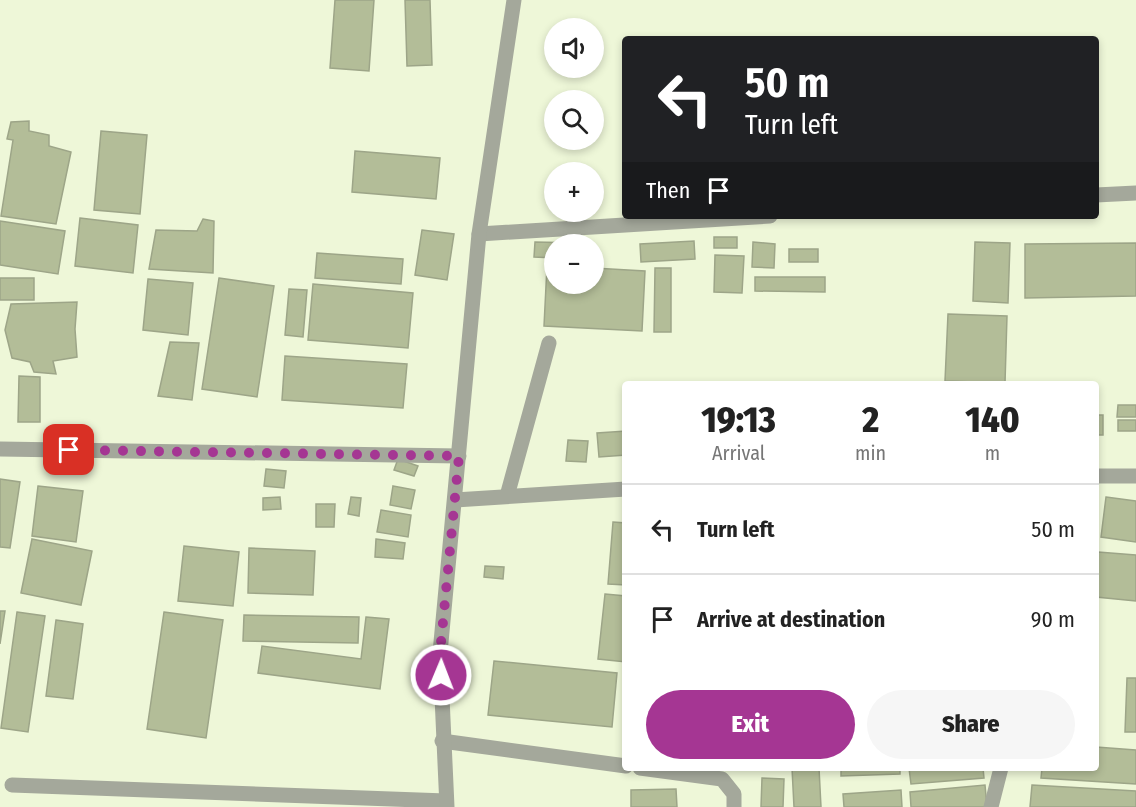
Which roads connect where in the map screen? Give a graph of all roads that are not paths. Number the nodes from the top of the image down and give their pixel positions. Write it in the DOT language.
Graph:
graph roads {
  1 [pos="514,0"];
  2 [pos="1136,193"];
  3 [pos="1099,195"];
  4 [pos="722,219"];
  5 [pos="479,234"];
  6 [pos="549,343"];
  7 [pos="0,449"];
  8 [pos="459,456"];
  9 [pos="1099,476"];
  10 [pos="1136,476"];
  11 [pos="622,489"];
  12 [pos="507,496"];
  13 [pos="455,500"];
  14 [pos="442,741"];
  15 [pos="622,765"];
  16 [pos="662,771"];
  17 [pos="1000,771"];
  18 [pos="12,784"];
  19 [pos="446,804"];
  20 [pos="734,807"];
  21 [pos="991,807"];
  1 -- 5 [label="street"];
  2 -- 3 [label="street"];
  4 -- 5 [label="street"];
  5 -- 8 [label="street"];
  6 -- 12 [label="street"];
  7 -- 8 [label="street"];
  8 -- 13 [label="street"];
  9 -- 10 [label="street"];
  11 -- 12 [label="street"];
  12 -- 13 [label="street"];
  13 -- 14 [label="street"];
  14 -- 15 [label="street"];
  14 -- 19 [label="street"];
  16 -- 20 [label="street"];
  17 -- 21 [label="street"];
  18 -- 19 [label="street"];
}
